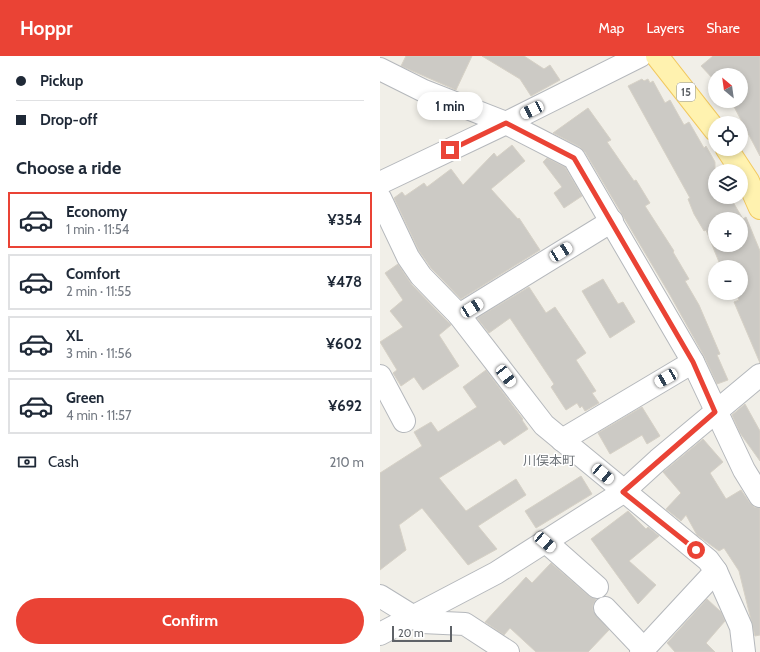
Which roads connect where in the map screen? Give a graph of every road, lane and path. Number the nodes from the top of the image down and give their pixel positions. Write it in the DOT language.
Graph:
graph roads {
  1 [pos="640,56"];
  2 [pos="657,56"];
  3 [pos="380,69"];
  4 [pos="708,121"];
  5 [pos="506,123"];
  6 [pos="734,156"];
  7 [pos="754,178"];
  8 [pos="380,183"];
  9 [pos="380,198"];
  10 [pos="760,208"];
  11 [pos="612,221"];
  12 [pos="459,316"];
  13 [pos="693,362"];
  14 [pos="760,374"];
  15 [pos="380,376"];
  16 [pos="715,412"];
  17 [pos="404,421"];
  18 [pos="562,440"];
  19 [pos="623,492"];
  20 [pos="760,496"];
  21 [pos="545,542"];
  22 [pos="716,571"];
  23 [pos="597,587"];
  24 [pos="380,596"];
  25 [pos="605,608"];
  26 [pos="412,617"];
  27 [pos="380,634"];
  28 [pos="642,650"];
  29 [pos="508,652"];
  30 [pos="744,652"];
  1 -- 5 [label="street"];
  2 -- 4 [label="main road, 15"];
  3 -- 5 [label="street"];
  5 -- 8 [label="street"];
  5 -- 11 [label="street"];
  6 -- 7 [label="main road"];
  7 -- 10 [label="main road"];
  9 -- 12 [label="street"];
  11 -- 12 [label="street"];
  11 -- 13 [label="street"];
  12 -- 18 [label="street"];
  13 -- 16 [label="street"];
  13 -- 18 [label="street"];
  14 -- 16 [label="street"];
  15 -- 17 [label="street"];
  16 -- 19 [label="street"];
  16 -- 20 [label="street"];
  18 -- 19 [label="street"];
  19 -- 21 [label="street"];
  19 -- 22 [label="street"];
  21 -- 23 [label="street"];
  21 -- 26 [label="street"];
  22 -- 28 [label="street"];
  22 -- 30 [label="street"];
  24 -- 26 [label="street"];
  25 -- 28 [label="street"];
  26 -- 27 [label="street"];
  26 -- 29 [label="street"];
}
